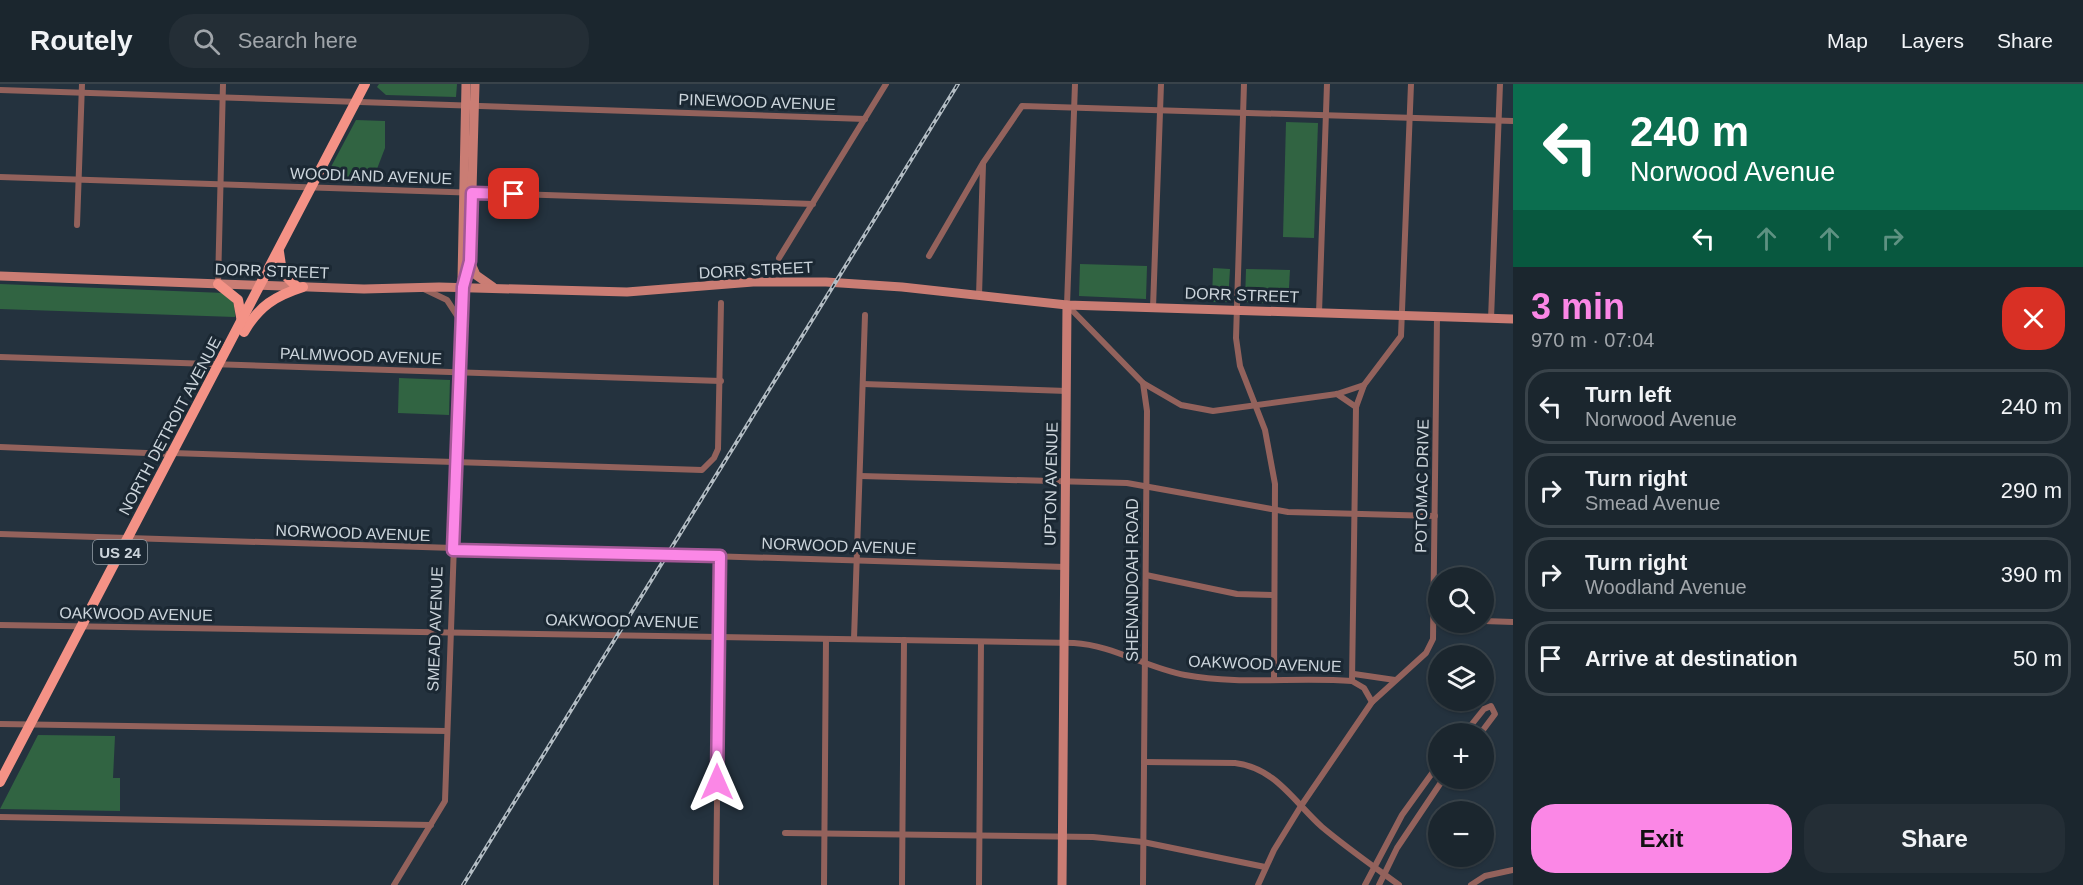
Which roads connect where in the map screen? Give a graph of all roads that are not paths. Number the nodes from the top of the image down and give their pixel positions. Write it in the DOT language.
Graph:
graph roads {
  1 [pos="82,84"];
  2 [pos="223,84"];
  3 [pos="365,84"];
  4 [pos="466,84"];
  5 [pos="475,84"];
  6 [pos="886,84"];
  7 [pos="1075,84"];
  8 [pos="1161,84"];
  9 [pos="1244,84"];
  10 [pos="1327,84"];
  11 [pos="1411,84"];
  12 [pos="1500,84"];
  13 [pos="0,90"];
  14 [pos="81,93"];
  15 [pos="223,98"];
  16 [pos="356,101"];
  17 [pos="470,105"];
  18 [pos="1075,108"];
  19 [pos="1160,110"];
  20 [pos="1243,113"];
  21 [pos="1326,116"];
  22 [pos="1409,118"];
  23 [pos="865,119"];
  24 [pos="1498,121"];
  25 [pos="1513,122"];
  26 [pos="983,163"];
  27 [pos="0,177"];
  28 [pos="79,180"];
  29 [pos="220,184"];
  30 [pos="312,188"];
  31 [pos="467,193"];
  32 [pos="813,204"];
  33 [pos="77,225"];
  34 [pos="279,249"];
  35 [pos="929,256"];
  36 [pos="779,258"];
  37 [pos="470,261"];
  38 [pos="0,276"];
  39 [pos="218,284"];
  40 [pos="260,286"];
  41 [pos="300,287"];
  42 [pos="463,287"];
  43 [pos="421,288"];
  44 [pos="495,288"];
  45 [pos="979,296"];
  46 [pos="721,303"];
  47 [pos="1067,305"];
  48 [pos="1153,308"];
  49 [pos="1236,310"];
  50 [pos="1319,313"];
  51 [pos="865,315"];
  52 [pos="1402,316"];
  53 [pos="1437,317"];
  54 [pos="1491,319"];
  55 [pos="1513,320"];
  56 [pos="242,322"];
  57 [pos="461,323"];
  58 [pos="0,357"];
  59 [pos="220,362"];
  60 [pos="459,372"];
  61 [pos="721,381"];
  62 [pos="1143,383"];
  63 [pos="863,384"];
  64 [pos="1364,386"];
  65 [pos="1067,391"];
  66 [pos="1337,394"];
  67 [pos="1255,406"];
  68 [pos="1356,407"];
  69 [pos="0,447"];
  70 [pos="171,453"];
  71 [pos="456,463"];
  72 [pos="860,476"];
  73 [pos="1066,483"];
  74 [pos="1146,485"];
  75 [pos="1276,510"];
  76 [pos="1356,516"];
  77 [pos="1435,516"];
  78 [pos="0,534"];
  79 [pos="127,538"];
  80 [pos="453,550"];
  81 [pos="720,556"];
  82 [pos="857,560"];
  83 [pos="1065,567"];
  84 [pos="1435,567"];
  85 [pos="1146,575"];
  86 [pos="1273,595"];
  87 [pos="1494,621"];
  88 [pos="1513,622"];
  89 [pos="0,625"];
  90 [pos="81,627"];
  91 [pos="450,633"];
  92 [pos="1434,633"];
  93 [pos="718,636"];
  94 [pos="826,639"];
  95 [pos="854,639"];
  96 [pos="904,640"];
  97 [pos="981,642"];
  98 [pos="1064,642"];
  99 [pos="1145,664"];
  100 [pos="1354,674"];
  101 [pos="1274,680"];
  102 [pos="1395,680"];
  103 [pos="1352,681"];
  104 [pos="1372,702"];
  105 [pos="1473,723"];
  106 [pos="1489,723"];
  107 [pos="0,724"];
  108 [pos="30,725"];
  109 [pos="447,731"];
  110 [pos="1144,762"];
  111 [pos="1428,779"];
  112 [pos="0,782"];
  113 [pos="1437,789"];
  114 [pos="1301,806"];
  115 [pos="0,817"];
  116 [pos="431,825"];
  117 [pos="785,833"];
  118 [pos="824,834"];
  119 [pos="902,834"];
  120 [pos="979,835"];
  121 [pos="1063,836"];
  122 [pos="1143,842"];
  123 [pos="1373,866"];
  124 [pos="1265,867"];
  125 [pos="1513,870"];
  126 [pos="1384,874"];
  127 [pos="394,885"];
  128 [pos="716,885"];
  129 [pos="824,885"];
  130 [pos="902,885"];
  131 [pos="979,885"];
  132 [pos="1062,885"];
  133 [pos="1143,885"];
  134 [pos="1258,885"];
  135 [pos="1365,885"];
  136 [pos="1379,885"];
  137 [pos="1399,885"];
  138 [pos="1471,885"];
  1 -- 14 [label="street"];
  2 -- 15 [label="street"];
  3 -- 16 [label="main road, NORTH DETROIT AVENUE / US 24"];
  4 -- 17 [label="main road, SMEAD AVENUE"];
  5 -- 17 [label="main road, SMEAD AVENUE"];
  6 -- 23 [label="street"];
  7 -- 18 [label="street, UPTON AVENUE"];
  8 -- 19 [label="street"];
  9 -- 20 [label="street"];
  10 -- 21 [label="street"];
  11 -- 22 [label="street"];
  12 -- 24 [label="street"];
  13 -- 14 [label="street, PINEWOOD AVENUE"];
  14 -- 15 [label="street, PINEWOOD AVENUE"];
  14 -- 28 [label="street"];
  15 -- 16 [label="street, PINEWOOD AVENUE"];
  15 -- 29 [label="street"];
  16 -- 17 [label="street, PINEWOOD AVENUE"];
  16 -- 30 [label="main road, NORTH DETROIT AVENUE / US 24"];
  17 -- 23 [label="street, PINEWOOD AVENUE"];
  17 -- 31 [label="main road, SMEAD AVENUE"];
  18 -- 19 [label="street"];
  18 -- 26 [label="street"];
  18 -- 47 [label="street, UPTON AVENUE"];
  19 -- 20 [label="street"];
  19 -- 48 [label="street"];
  20 -- 21 [label="street"];
  20 -- 49 [label="street"];
  21 -- 22 [label="street"];
  21 -- 50 [label="street"];
  22 -- 24 [label="street"];
  22 -- 52 [label="street"];
  23 -- 32 [label="street"];
  24 -- 25 [label="street"];
  24 -- 54 [label="street"];
  26 -- 35 [label="street"];
  26 -- 45 [label="street"];
  27 -- 28 [label="street, WOODLAND AVENUE"];
  28 -- 29 [label="street, WOODLAND AVENUE"];
  28 -- 33 [label="street"];
  29 -- 30 [label="street, WOODLAND AVENUE"];
  29 -- 39 [label="street"];
  30 -- 31 [label="street, WOODLAND AVENUE"];
  30 -- 34 [label="main road, NORTH DETROIT AVENUE / US 24"];
  31 -- 32 [label="street, WOODLAND AVENUE"];
  31 -- 37 [label="main road, SMEAD AVENUE"];
  31 -- 42 [label="main road, SMEAD AVENUE"];
  32 -- 36 [label="street"];
  34 -- 40 [label="main road, NORTH DETROIT AVENUE / US 24"];
  34 -- 41 [label="main road"];
  37 -- 42 [label="main road, SMEAD AVENUE"];
  37 -- 44 [label="main road"];
  38 -- 39 [label="main road, DORR STREET"];
  39 -- 40 [label="main road, DORR STREET"];
  39 -- 56 [label="main road"];
  40 -- 41 [label="main road, DORR STREET"];
  40 -- 56 [label="main road, NORTH DETROIT AVENUE / US 24"];
  41 -- 43 [label="main road, DORR STREET"];
  41 -- 59 [label="main road"];
  42 -- 43 [label="main road, DORR STREET"];
  42 -- 44 [label="main road, DORR STREET"];
  42 -- 57 [label="street, SMEAD AVENUE"];
  43 -- 57 [label="street"];
  44 -- 45 [label="main road, DORR STREET"];
  45 -- 47 [label="main road, DORR STREET"];
  46 -- 61 [label="street"];
  47 -- 48 [label="main road, DORR STREET"];
  47 -- 62 [label="street"];
  47 -- 65 [label="main road, UPTON AVENUE"];
  48 -- 49 [label="main road, DORR STREET"];
  49 -- 50 [label="main road, DORR STREET"];
  49 -- 67 [label="street"];
  50 -- 52 [label="main road, DORR STREET"];
  51 -- 63 [label="street"];
  52 -- 53 [label="main road, DORR STREET"];
  52 -- 64 [label="street"];
  53 -- 54 [label="main road, DORR STREET"];
  53 -- 77 [label="street, POTOMAC DRIVE"];
  54 -- 55 [label="main road, DORR STREET"];
  56 -- 59 [label="main road, NORTH DETROIT AVENUE / US 24"];
  57 -- 60 [label="street, SMEAD AVENUE"];
  58 -- 59 [label="street, PALMWOOD AVENUE"];
  59 -- 60 [label="street, PALMWOOD AVENUE"];
  59 -- 70 [label="main road, NORTH DETROIT AVENUE / US 24"];
  60 -- 61 [label="street, PALMWOOD AVENUE"];
  60 -- 71 [label="street, SMEAD AVENUE"];
  61 -- 71 [label="street"];
  62 -- 67 [label="street"];
  62 -- 74 [label="street, SHENANDOAH ROAD"];
  63 -- 65 [label="street"];
  63 -- 72 [label="street"];
  64 -- 66 [label="street"];
  64 -- 68 [label="street"];
  65 -- 73 [label="main road, UPTON AVENUE"];
  66 -- 67 [label="street"];
  66 -- 68 [label="street"];
  67 -- 75 [label="street"];
  68 -- 76 [label="street"];
  69 -- 70 [label="street"];
  70 -- 71 [label="street"];
  70 -- 79 [label="main road, NORTH DETROIT AVENUE / US 24"];
  71 -- 80 [label="street, SMEAD AVENUE"];
  72 -- 73 [label="street"];
  72 -- 82 [label="street"];
  73 -- 74 [label="street"];
  73 -- 83 [label="main road, UPTON AVENUE"];
  74 -- 75 [label="street"];
  74 -- 85 [label="street, SHENANDOAH ROAD"];
  75 -- 76 [label="street"];
  75 -- 86 [label="street"];
  76 -- 77 [label="street"];
  76 -- 100 [label="street"];
  77 -- 84 [label="street, POTOMAC DRIVE"];
  78 -- 79 [label="street, NORWOOD AVENUE"];
  79 -- 80 [label="street, NORWOOD AVENUE"];
  79 -- 90 [label="main road, NORTH DETROIT AVENUE / US 24"];
  80 -- 81 [label="street, NORWOOD AVENUE"];
  80 -- 91 [label="street, SMEAD AVENUE"];
  81 -- 82 [label="street, NORWOOD AVENUE"];
  81 -- 93 [label="street"];
  82 -- 83 [label="street, NORWOOD AVENUE"];
  82 -- 95 [label="street"];
  83 -- 98 [label="main road, UPTON AVENUE"];
  85 -- 86 [label="street"];
  85 -- 99 [label="street, SHENANDOAH ROAD"];
  86 -- 101 [label="street"];
  87 -- 88 [label="street"];
  89 -- 90 [label="street, OAKWOOD AVENUE"];
  90 -- 91 [label="street, OAKWOOD AVENUE"];
  90 -- 108 [label="main road, NORTH DETROIT AVENUE / US 24"];
  91 -- 93 [label="street, OAKWOOD AVENUE"];
  91 -- 109 [label="street, SMEAD AVENUE"];
  92 -- 102 [label="street, POTOMAC DRIVE"];
  93 -- 94 [label="street, OAKWOOD AVENUE"];
  93 -- 128 [label="street"];
  94 -- 95 [label="street, OAKWOOD AVENUE"];
  94 -- 118 [label="street"];
  95 -- 96 [label="street, OAKWOOD AVENUE"];
  96 -- 97 [label="street, OAKWOOD AVENUE"];
  96 -- 119 [label="street"];
  97 -- 98 [label="street, OAKWOOD AVENUE"];
  97 -- 120 [label="street"];
  98 -- 99 [label="street, OAKWOOD AVENUE"];
  98 -- 121 [label="main road, UPTON AVENUE"];
  99 -- 101 [label="street, OAKWOOD AVENUE"];
  99 -- 110 [label="street, SHENANDOAH ROAD"];
  100 -- 102 [label="street, OAKWOOD AVENUE"];
  100 -- 103 [label="street"];
  101 -- 103 [label="street, OAKWOOD AVENUE"];
  102 -- 104 [label="street, POTOMAC DRIVE"];
  103 -- 104 [label="street, OAKWOOD AVENUE"];
  104 -- 114 [label="street, POTOMAC DRIVE"];
  105 -- 106 [label="street"];
  107 -- 108 [label="street"];
  108 -- 109 [label="street"];
  108 -- 112 [label="main road, NORTH DETROIT AVENUE / US 24"];
  109 -- 116 [label="street, SMEAD AVENUE"];
  110 -- 114 [label="street"];
  110 -- 122 [label="street, SHENANDOAH ROAD"];
  111 -- 123 [label="street"];
  113 -- 126 [label="street"];
  114 -- 123 [label="street"];
  114 -- 124 [label="street, POTOMAC DRIVE"];
  115 -- 116 [label="street"];
  116 -- 127 [label="street, SMEAD AVENUE"];
  117 -- 118 [label="street"];
  118 -- 119 [label="street"];
  118 -- 129 [label="street"];
  119 -- 120 [label="street"];
  119 -- 130 [label="street"];
  120 -- 121 [label="street"];
  120 -- 131 [label="street"];
  121 -- 122 [label="street"];
  121 -- 132 [label="main road, UPTON AVENUE"];
  122 -- 124 [label="street"];
  122 -- 133 [label="street, SHENANDOAH ROAD"];
  123 -- 126 [label="street"];
  123 -- 135 [label="street"];
  124 -- 134 [label="street, POTOMAC DRIVE"];
  125 -- 138 [label="street"];
  126 -- 136 [label="street"];
  126 -- 137 [label="street"];
}
